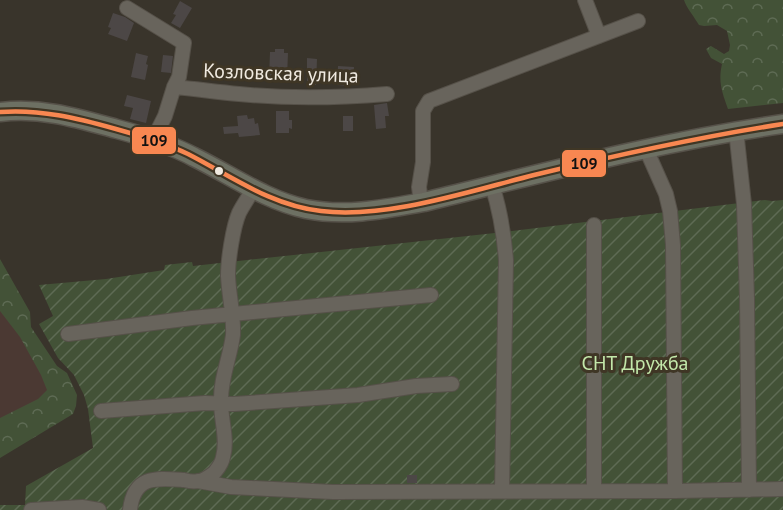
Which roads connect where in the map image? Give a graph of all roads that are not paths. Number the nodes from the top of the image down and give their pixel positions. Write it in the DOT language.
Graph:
graph roads {
  1 [pos="585,0"];
  2 [pos="127,8"];
  3 [pos="638,21"];
  4 [pos="598,36"];
  5 [pos="174,87"];
  6 [pos="387,94"];
  7 [pos="0,112"];
  8 [pos="783,124"];
  9 [pos="736,130"];
  10 [pos="153,140"];
  11 [pos="646,149"];
  12 [pos="492,185"];
  13 [pos="253,189"];
  14 [pos="421,202"];
  15 [pos="594,225"];
  16 [pos="431,295"];
  17 [pos="232,315"];
  18 [pos="68,334"];
  19 [pos="452,384"];
  20 [pos="221,403"];
  21 [pos="101,411"];
  22 [pos="198,482"];
  23 [pos="783,489"];
  24 [pos="748,490"];
  25 [pos="594,491"];
  26 [pos="675,491"];
  27 [pos="502,492"];
  28 [pos="31,510"];
  29 [pos="99,510"];
  30 [pos="130,510"];
  1 -- 4 [label="street"];
  2 -- 5 [label="street, Козловская улица"];
  3 -- 4 [label="street"];
  4 -- 14 [label="street"];
  5 -- 6 [label="street, Козловская улица"];
  5 -- 10 [label="street, Козловская улица"];
  7 -- 10 [label="main road"];
  8 -- 9 [label="main road"];
  9 -- 11 [label="main road"];
  9 -- 24 [label="street"];
  10 -- 13 [label="main road"];
  11 -- 12 [label="main road"];
  11 -- 26 [label="street"];
  12 -- 14 [label="main road"];
  12 -- 27 [label="street"];
  13 -- 14 [label="main road"];
  13 -- 17 [label="street"];
  15 -- 25 [label="street"];
  16 -- 17 [label="street"];
  17 -- 18 [label="street"];
  17 -- 20 [label="street"];
  19 -- 20 [label="street"];
  20 -- 21 [label="street"];
  20 -- 22 [label="street"];
  22 -- 27 [label="street"];
  22 -- 30 [label="street"];
  23 -- 24 [label="street"];
  24 -- 26 [label="street"];
  25 -- 26 [label="street"];
  25 -- 27 [label="street"];
  28 -- 29 [label="street"];
}
